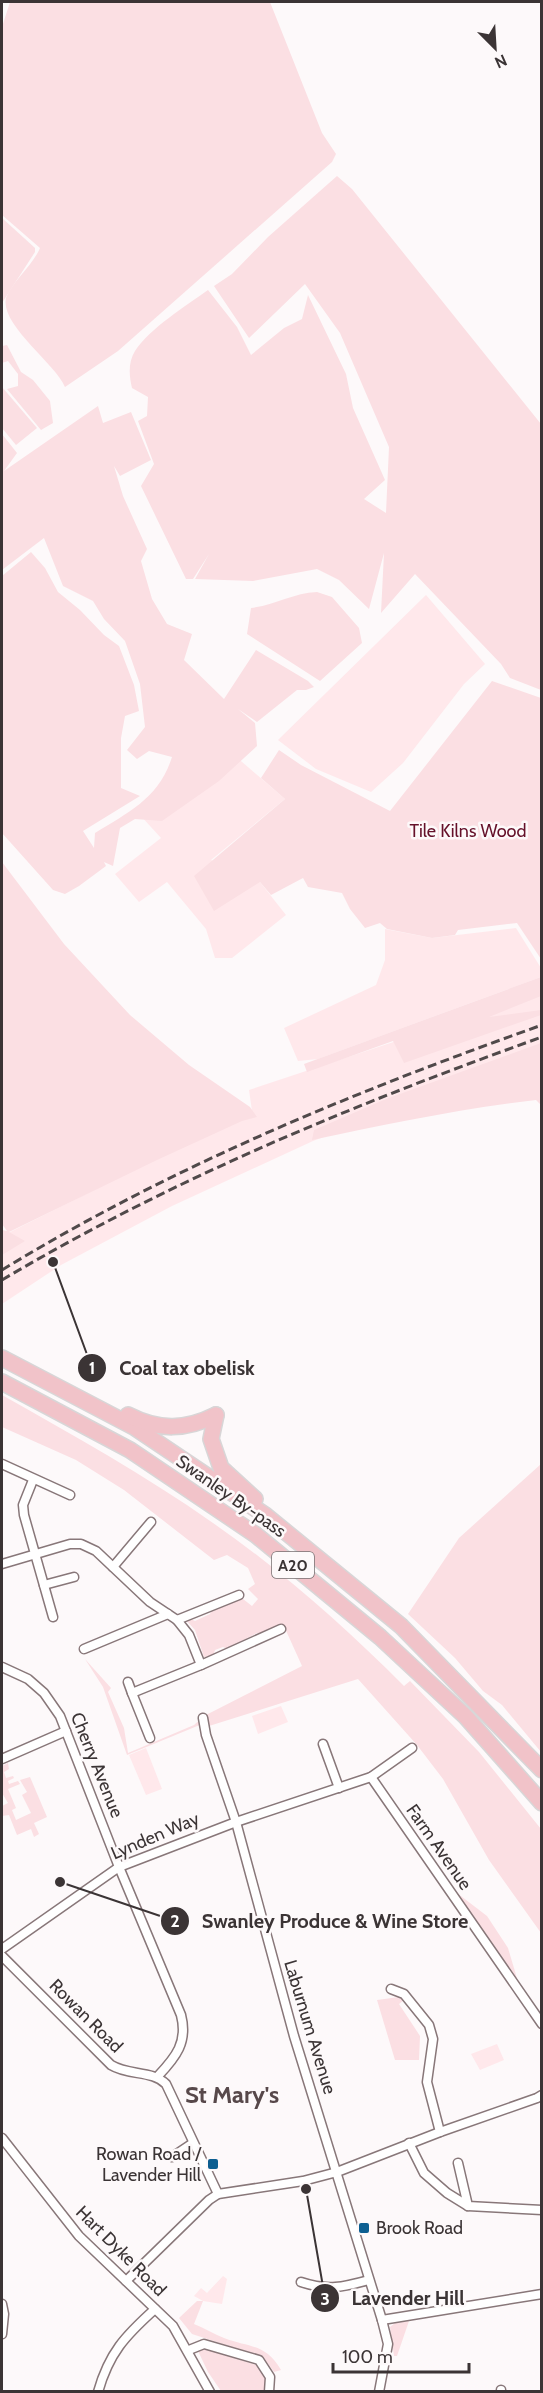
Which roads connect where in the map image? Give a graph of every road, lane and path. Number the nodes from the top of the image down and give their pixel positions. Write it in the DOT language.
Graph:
graph roads {
  1 [pos="2,1351"];
  2 [pos="2,1358"];
  3 [pos="2,1382"];
  4 [pos="2,1464"];
  5 [pos="33,1480"];
  6 [pos="70,1495"];
  7 [pos="150,1522"];
  8 [pos="36,1554"];
  9 [pos="2,1564"];
  10 [pos="113,1567"];
  11 [pos="333,1571"];
  12 [pos="74,1577"];
  13 [pos="44,1586"];
  14 [pos="239,1595"];
  15 [pos="168,1614"];
  16 [pos="53,1617"];
  17 [pos="177,1620"];
  18 [pos="280,1629"];
  19 [pos="84,1649"];
  20 [pos="201,1665"];
  21 [pos="2,1667"];
  22 [pos="128,1682"];
  23 [pos="132,1693"];
  24 [pos="202,1718"];
  25 [pos="66,1731"];
  26 [pos="150,1738"];
  27 [pos="323,1744"];
  28 [pos="412,1748"];
  29 [pos="2,1759"];
  30 [pos="542,1770"];
  31 [pos="371,1778"];
  32 [pos="339,1788"];
  33 [pos="542,1803"];
  34 [pos="236,1822"];
  35 [pos="119,1867"];
  36 [pos="2,1949"];
  37 [pos="2,1956"];
  38 [pos="391,1989"];
  39 [pos="542,2024"];
  40 [pos="158,2076"];
  41 [pos="542,2094"];
  42 [pos="440,2132"];
  43 [pos="2,2138"];
  44 [pos="193,2143"];
  45 [pos="409,2143"];
  46 [pos="172,2157"];
  47 [pos="458,2163"];
  48 [pos="337,2172"];
  49 [pos="219,2194"];
  50 [pos="468,2206"];
  51 [pos="542,2210"];
  52 [pos="369,2280"];
  53 [pos="126,2281"];
  54 [pos="300,2282"];
  55 [pos="542,2294"];
  56 [pos="2,2304"];
  57 [pos="154,2309"];
  58 [pos="382,2320"];
  59 [pos="2,2334"];
  60 [pos="189,2350"];
  61 [pos="98,2391"];
  62 [pos="210,2391"];
  63 [pos="269,2391"];
  64 [pos="379,2391"];
  1 -- 11 [label="highway"];
  2 -- 11 [label="highway, Swanley By-pass / A20"];
  3 -- 33 [label="highway, Swanley By-pass / A20"];
  4 -- 5 [label="street"];
  5 -- 6 [label="street"];
  5 -- 8 [label="street"];
  7 -- 10 [label="street"];
  8 -- 9 [label="street"];
  8 -- 10 [label="street"];
  8 -- 13 [label="street"];
  10 -- 15 [label="street"];
  11 -- 30 [label="highway, Swanley By-pass / A20"];
  12 -- 13 [label="street"];
  13 -- 16 [label="street"];
  14 -- 17 [label="street"];
  15 -- 17 [label="street"];
  15 -- 19 [label="street"];
  17 -- 20 [label="street"];
  18 -- 20 [label="street"];
  20 -- 23 [label="street"];
  21 -- 25 [label="street, Cherry Avenue"];
  22 -- 23 [label="street"];
  23 -- 26 [label="street"];
  24 -- 34 [label="street, Laburnum Avenue"];
  25 -- 29 [label="street"];
  25 -- 35 [label="street, Cherry Avenue"];
  27 -- 32 [label="street"];
  28 -- 31 [label="street, Lynden Way"];
  31 -- 32 [label="street, Lynden Way"];
  31 -- 39 [label="street, Farm Avenue"];
  32 -- 34 [label="street, Lynden Way"];
  34 -- 35 [label="street, Lynden Way"];
  34 -- 48 [label="street, Laburnum Avenue"];
  35 -- 36 [label="street, Lynden Way"];
  35 -- 40 [label="street"];
  37 -- 40 [label="street, Rowan Road"];
  38 -- 42 [label="street"];
  40 -- 44 [label="street"];
  41 -- 42 [label="street"];
  42 -- 45 [label="street"];
  43 -- 53 [label="street, Hart Dyke Road"];
  44 -- 46 [label="street"];
  44 -- 49 [label="street"];
  45 -- 48 [label="street"];
  45 -- 50 [label="street"];
  47 -- 50 [label="street"];
  48 -- 49 [label="street"];
  48 -- 52 [label="street"];
  49 -- 53 [label="street"];
  50 -- 51 [label="street"];
  52 -- 54 [label="street"];
  52 -- 58 [label="street"];
  53 -- 57 [label="street, Hart Dyke Road"];
  55 -- 58 [label="street"];
  56 -- 59 [label="street"];
  57 -- 60 [label="street, Hart Dyke Road"];
  57 -- 61 [label="street"];
  58 -- 64 [label="street"];
  60 -- 62 [label="street, Hart Dyke Road"];
  60 -- 63 [label="street"];
}
